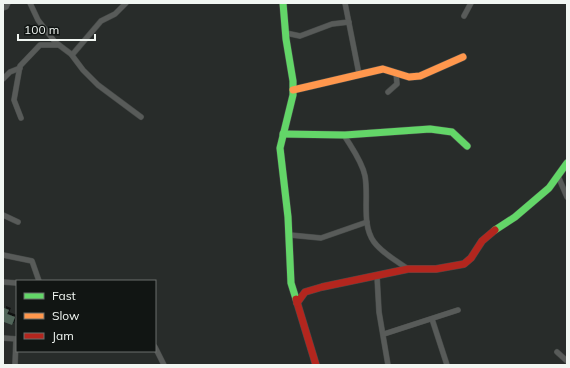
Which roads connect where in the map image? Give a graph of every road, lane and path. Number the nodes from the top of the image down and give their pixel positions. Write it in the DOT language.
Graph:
graph roads {
  1 [pos="8,3"];
  2 [pos="30,3"];
  3 [pos="126,3"];
  4 [pos="283,3"];
  5 [pos="345,3"];
  6 [pos="471,3"];
  7 [pos="3,8"];
  8 [pos="464,16"];
  9 [pos="349,22"];
  10 [pos="286,33"];
  11 [pos="59,45"];
  12 [pos="72,55"];
  13 [pos="463,57"];
  14 [pos="20,68"];
  15 [pos="396,72"];
  16 [pos="359,74"];
  17 [pos="3,79"];
  18 [pos="293,90"];
  19 [pos="388,92"];
  20 [pos="141,117"];
  21 [pos="21,118"];
  22 [pos="283,134"];
  23 [pos="344,135"];
  24 [pos="467,146"];
  25 [pos="567,163"];
  26 [pos="558,176"];
  27 [pos="567,197"];
  28 [pos="3,215"];
  29 [pos="18,222"];
  30 [pos="367,222"];
  31 [pos="290,235"];
  32 [pos="3,256"];
  33 [pos="408,269"];
  34 [pos="377,276"];
  35 [pos="39,280"];
  36 [pos="3,282"];
  37 [pos="16,283"];
  38 [pos="297,303"];
  39 [pos="458,310"];
  40 [pos="432,319"];
  41 [pos="384,334"];
  42 [pos="3,338"];
  43 [pos="16,339"];
  44 [pos="156,349"];
  45 [pos="557,352"];
  46 [pos="567,361"];
  47 [pos="15,365"];
  48 [pos="164,365"];
  49 [pos="316,365"];
  50 [pos="388,365"];
  51 [pos="446,365"];
  1 -- 7 [label="street"];
  2 -- 11 [label="street"];
  3 -- 12 [label="street"];
  4 -- 10 [label="street"];
  5 -- 9 [label="street"];
  6 -- 8 [label="street"];
  9 -- 10 [label="street"];
  9 -- 16 [label="street"];
  10 -- 18 [label="street"];
  11 -- 12 [label="street"];
  11 -- 14 [label="street"];
  12 -- 20 [label="street"];
  13 -- 15 [label="street"];
  14 -- 17 [label="street"];
  14 -- 21 [label="street"];
  15 -- 16 [label="street"];
  15 -- 19 [label="street"];
  16 -- 18 [label="street"];
  18 -- 22 [label="street"];
  22 -- 23 [label="street"];
  22 -- 31 [label="street"];
  23 -- 24 [label="street"];
  23 -- 30 [label="street"];
  25 -- 26 [label="street"];
  26 -- 27 [label="street"];
  26 -- 33 [label="street"];
  28 -- 29 [label="street"];
  30 -- 31 [label="street"];
  30 -- 33 [label="street"];
  31 -- 38 [label="street"];
  32 -- 35 [label="street"];
  33 -- 34 [label="street"];
  34 -- 38 [label="street"];
  34 -- 41 [label="street"];
  36 -- 37 [label="street"];
  38 -- 49 [label="street"];
  39 -- 40 [label="street"];
  40 -- 41 [label="street"];
  40 -- 51 [label="street"];
  41 -- 50 [label="street"];
  42 -- 43 [label="street"];
  43 -- 47 [label="street"];
  44 -- 48 [label="street"];
  45 -- 46 [label="street"];
}
